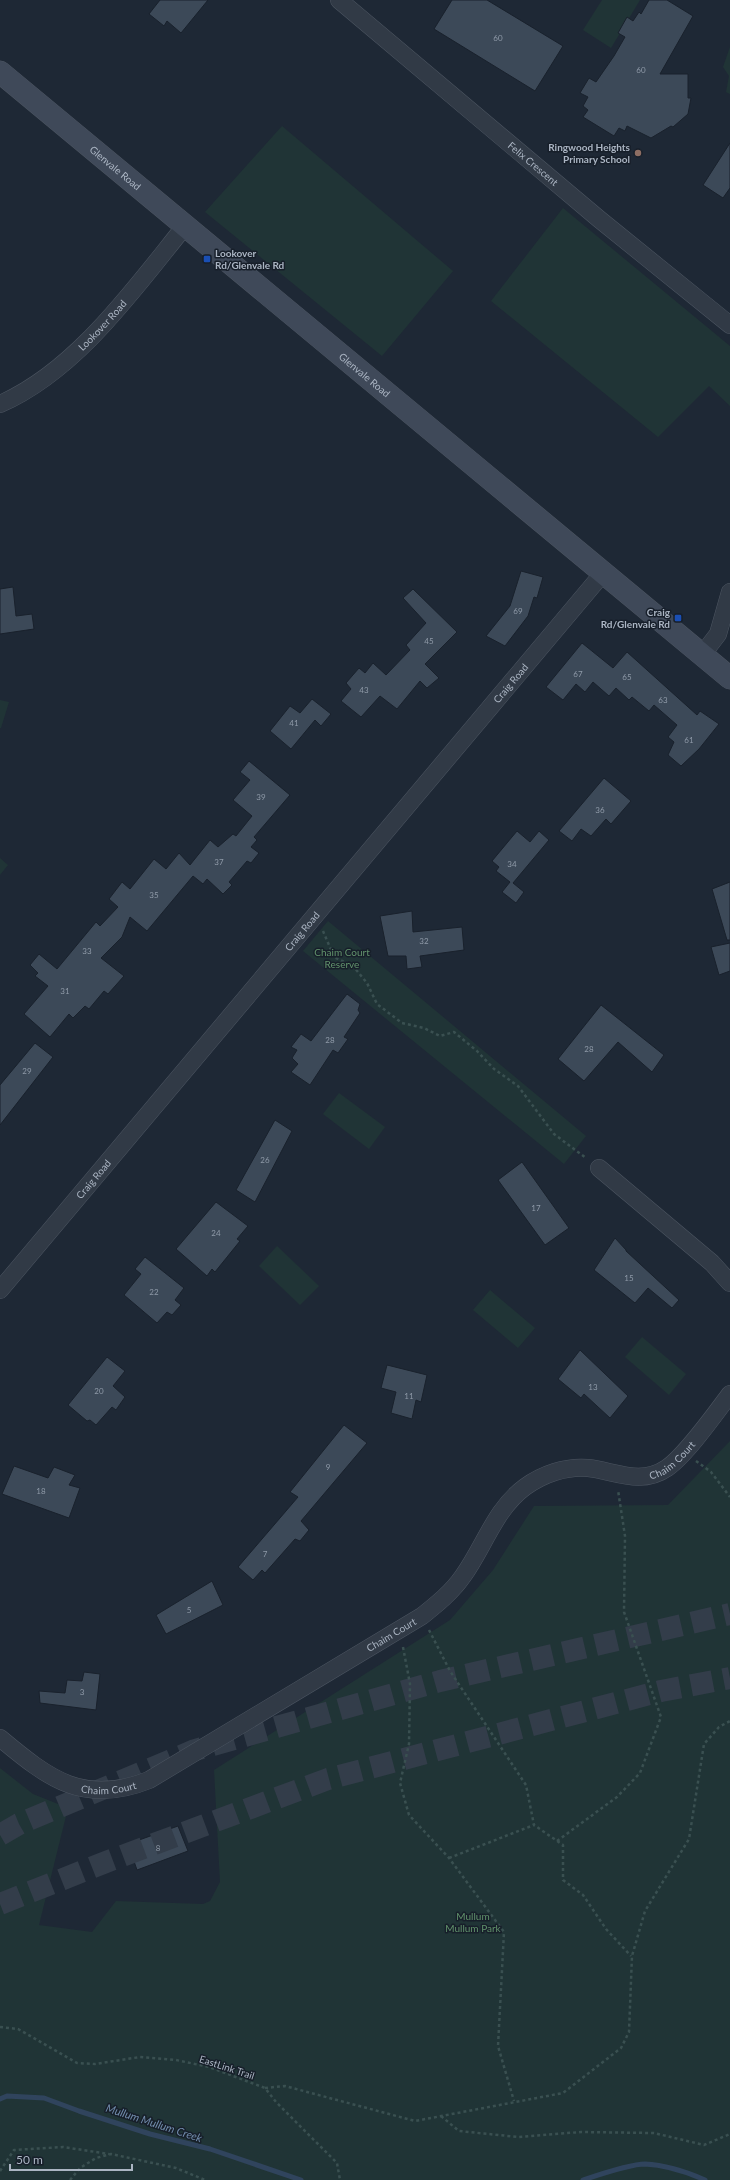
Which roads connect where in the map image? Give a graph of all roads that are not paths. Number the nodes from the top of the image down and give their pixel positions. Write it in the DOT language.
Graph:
graph roads {
  1 [pos="339,0"];
  2 [pos="0,72"];
  3 [pos="185,226"];
  4 [pos="730,325"];
  5 [pos="0,404"];
  6 [pos="604,572"];
  7 [pos="730,592"];
  8 [pos="702,655"];
  9 [pos="730,678"];
  10 [pos="599,1168"];
  11 [pos="730,1283"];
  12 [pos="0,1290"];
  13 [pos="730,1394"];
  14 [pos="0,1738"];
  1 -- 4 [label="street, Felix Crescent"];
  2 -- 3 [label="street, Glenvale Road"];
  3 -- 5 [label="street, Lookover Road"];
  3 -- 6 [label="street, Glenvale Road"];
  6 -- 8 [label="street, Glenvale Road"];
  6 -- 12 [label="street, Craig Road"];
  7 -- 8 [label="street"];
  8 -- 9 [label="street, Glenvale Road"];
  10 -- 11 [label="street"];
  13 -- 14 [label="street, Chaim Court"];
}
